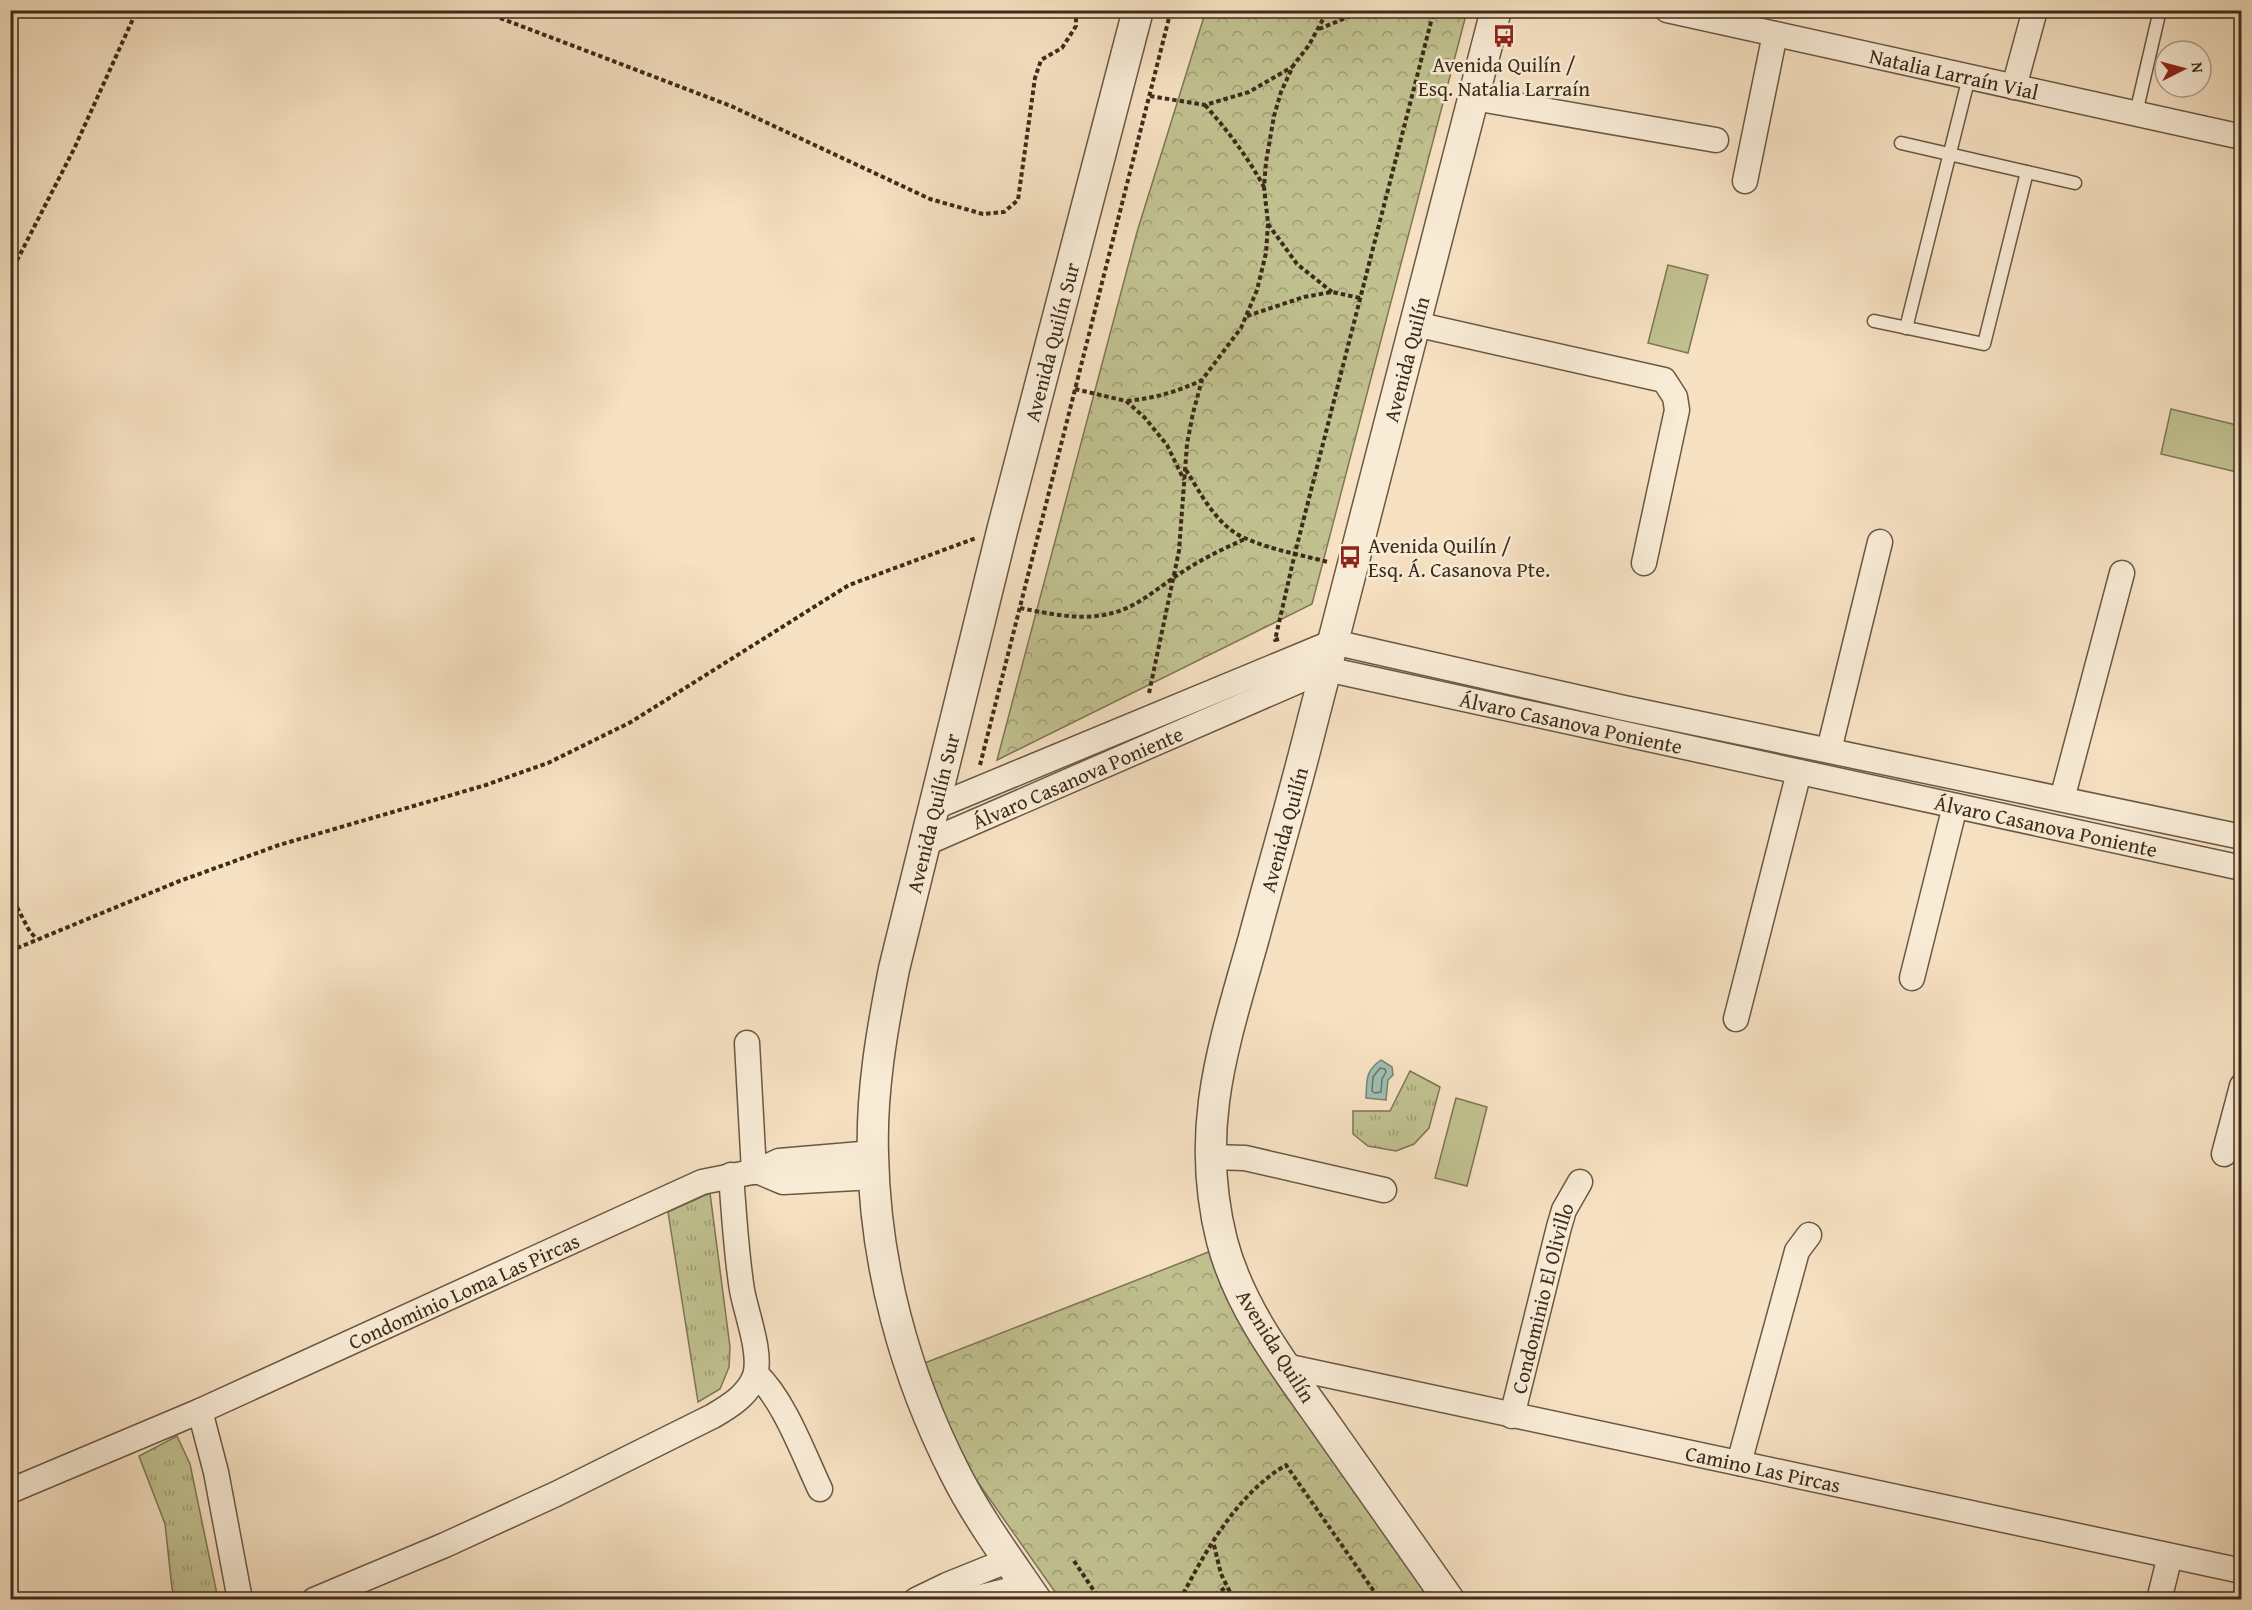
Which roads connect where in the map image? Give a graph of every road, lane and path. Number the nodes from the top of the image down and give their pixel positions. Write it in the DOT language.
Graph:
graph roads {
  1 [pos="137,10"];
  2 [pos="479,10"];
  3 [pos="1076,10"];
  4 [pos="1138,10"];
  5 [pos="1171,10"];
  6 [pos="1328,10"];
  7 [pos="1365,10"];
  8 [pos="1434,10"];
  9 [pos="1496,10"];
  10 [pos="1667,10"];
  11 [pos="2035,10"];
  12 [pos="2160,10"];
  13 [pos="1318,29"];
  14 [pos="1775,34"];
  15 [pos="1293,66"];
  16 [pos="1969,77"];
  17 [pos="2014,87"];
  18 [pos="1149,96"];
  19 [pos="1474,98"];
  20 [pos="1204,105"];
  21 [pos="2136,113"];
  22 [pos="2241,136"];
  23 [pos="1716,140"];
  24 [pos="1901,143"];
  25 [pos="1949,156"];
  26 [pos="2027,172"];
  27 [pos="1745,181"];
  28 [pos="2075,183"];
  29 [pos="1264,187"];
  30 [pos="1268,223"];
  31 [pos="10,273"];
  32 [pos="1332,292"];
  33 [pos="1360,298"];
  34 [pos="1246,316"];
  35 [pos="1874,321"];
  36 [pos="1415,324"];
  37 [pos="1906,328"];
  38 [pos="1202,380"];
  39 [pos="1075,389"];
  40 [pos="1126,401"];
  41 [pos="1185,468"];
  42 [pos="1184,481"];
  43 [pos="1245,539"];
  44 [pos="964,541"];
  45 [pos="1880,542"];
  46 [pos="1295,553"];
  47 [pos="1644,563"];
  48 [pos="1352,568"];
  49 [pos="2122,573"];
  50 [pos="1173,577"];
  51 [pos="1020,608"];
  52 [pos="1320,656"];
  53 [pos="1149,693"];
  54 [pos="1829,750"];
  55 [pos="1799,772"];
  56 [pos="1992,784"];
  57 [pos="974,790"];
  58 [pos="2062,799"];
  59 [pos="1954,806"];
  60 [pos="935,807"];
  61 [pos="1987,813"];
  62 [pos="2241,837"];
  63 [pos="926,843"];
  64 [pos="2241,868"];
  65 [pos="10,894"];
  66 [pos="37,939"];
  67 [pos="10,951"];
  68 [pos="1912,978"];
  69 [pos="1736,1019"];
  70 [pos="747,1043"];
  71 [pos="2241,1086"];
  72 [pos="2224,1154"];
  73 [pos="1210,1156"];
  74 [pos="873,1165"];
  75 [pos="747,1173"];
  76 [pos="1580,1182"];
  77 [pos="1384,1190"];
  78 [pos="1809,1236"];
  79 [pos="1285,1366"];
  80 [pos="756,1374"];
  81 [pos="200,1411"];
  82 [pos="1512,1416"];
  83 [pos="1739,1463"];
  84 [pos="820,1489"];
  85 [pos="10,1491"];
  86 [pos="1213,1543"];
  87 [pos="2170,1556"];
  88 [pos="1009,1560"];
  89 [pos="1074,1561"];
  90 [pos="2241,1571"];
  91 [pos="1227,1587"];
  92 [pos="1031,1593"];
  93 [pos="240,1599"];
  94 [pos="314,1599"];
  95 [pos="916,1599"];
  96 [pos="969,1599"];
  97 [pos="1100,1599"];
  98 [pos="1180,1599"];
  99 [pos="1209,1599"];
  100 [pos="1234,1599"];
  101 [pos="1380,1599"];
  102 [pos="1449,1599"];
  103 [pos="2159,1599"];
  1 -- 31 [label="path"];
  2 -- 3 [label="path"];
  4 -- 60 [label="street, Avenida Quilín Sur"];
  5 -- 18 [label="path"];
  6 -- 13 [label="path"];
  7 -- 13 [label="path"];
  8 -- 33 [label="path"];
  9 -- 19 [label="street, Avenida Quilín"];
  10 -- 14 [label="street, Natalia Larraín Vial"];
  11 -- 17 [label="street"];
  12 -- 21 [label="lane"];
  13 -- 15 [label="path"];
  14 -- 16 [label="street, Natalia Larraín Vial"];
  14 -- 27 [label="street"];
  15 -- 20 [label="path"];
  15 -- 29 [label="path"];
  16 -- 17 [label="street, Natalia Larraín Vial"];
  16 -- 25 [label="lane"];
  17 -- 21 [label="street, Natalia Larraín Vial"];
  18 -- 20 [label="path"];
  18 -- 39 [label="path"];
  19 -- 23 [label="street"];
  19 -- 36 [label="street, Avenida Quilín"];
  20 -- 29 [label="path"];
  21 -- 22 [label="street, Natalia Larraín Vial"];
  24 -- 25 [label="lane"];
  25 -- 26 [label="lane"];
  25 -- 37 [label="lane"];
  26 -- 28 [label="lane"];
  26 -- 37 [label="lane"];
  29 -- 30 [label="path"];
  30 -- 32 [label="path"];
  30 -- 34 [label="path"];
  32 -- 33 [label="path"];
  32 -- 34 [label="path"];
  33 -- 46 [label="path"];
  34 -- 38 [label="path"];
  35 -- 37 [label="lane"];
  36 -- 47 [label="street"];
  36 -- 48 [label="street, Avenida Quilín"];
  38 -- 40 [label="path"];
  38 -- 41 [label="path"];
  39 -- 40 [label="path"];
  39 -- 51 [label="path"];
  40 -- 42 [label="path"];
  41 -- 42 [label="path"];
  41 -- 43 [label="path"];
  42 -- 50 [label="path"];
  43 -- 46 [label="path"];
  43 -- 50 [label="path"];
  44 -- 66 [label="path"];
  45 -- 54 [label="street"];
  46 -- 48 [label="path"];
  46 -- 52 [label="path"];
  48 -- 52 [label="street, Avenida Quilín"];
  49 -- 58 [label="street"];
  50 -- 51 [label="path"];
  50 -- 53 [label="path"];
  51 -- 57 [label="path"];
  52 -- 54 [label="street, Álvaro Casanova Poniente"];
  52 -- 55 [label="street, Álvaro Casanova Poniente"];
  52 -- 57 [label="street, Álvaro Casanova Poniente"];
  52 -- 63 [label="street, Álvaro Casanova Poniente"];
  52 -- 73 [label="street, Avenida Quilín"];
  54 -- 56 [label="street, Álvaro Casanova Poniente"];
  55 -- 59 [label="street, Álvaro Casanova Poniente"];
  55 -- 69 [label="street"];
  56 -- 58 [label="street, Álvaro Casanova Poniente"];
  56 -- 61 [label="street"];
  57 -- 60 [label="street, Álvaro Casanova Poniente"];
  58 -- 62 [label="street, Álvaro Casanova Poniente"];
  59 -- 61 [label="street, Álvaro Casanova Poniente"];
  59 -- 68 [label="street"];
  60 -- 63 [label="street, Avenida Quilín Sur"];
  61 -- 64 [label="street, Álvaro Casanova Poniente"];
  63 -- 74 [label="street, Avenida Quilín Sur"];
  65 -- 66 [label="path"];
  66 -- 67 [label="path"];
  70 -- 75 [label="street"];
  71 -- 72 [label="street"];
  73 -- 77 [label="street"];
  73 -- 79 [label="street, Avenida Quilín"];
  74 -- 75 [label="street, Condominio Loma Las Pircas"];
  74 -- 88 [label="street, Avenida Quilín Sur"];
  75 -- 80 [label="street"];
  75 -- 81 [label="street, Condominio Loma Las Pircas"];
  76 -- 82 [label="street, Condominio El Olivillo"];
  78 -- 83 [label="street"];
  79 -- 82 [label="street, Camino Las Pircas"];
  79 -- 102 [label="street, Avenida Quilín"];
  80 -- 84 [label="street"];
  80 -- 94 [label="street"];
  81 -- 85 [label="street, Condominio Loma Las Pircas"];
  81 -- 93 [label="street"];
  82 -- 83 [label="street, Camino Las Pircas"];
  83 -- 87 [label="street, Camino Las Pircas"];
  86 -- 91 [label="path"];
  86 -- 98 [label="path"];
  86 -- 101 [label="path"];
  87 -- 90 [label="street, Camino Las Pircas"];
  87 -- 103 [label="street"];
  88 -- 92 [label="street, Avenida Quilín Sur"];
  88 -- 95 [label="street"];
  89 -- 97 [label="path"];
  91 -- 99 [label="path"];
  91 -- 100 [label="path"];
  92 -- 96 [label="street"];
}
